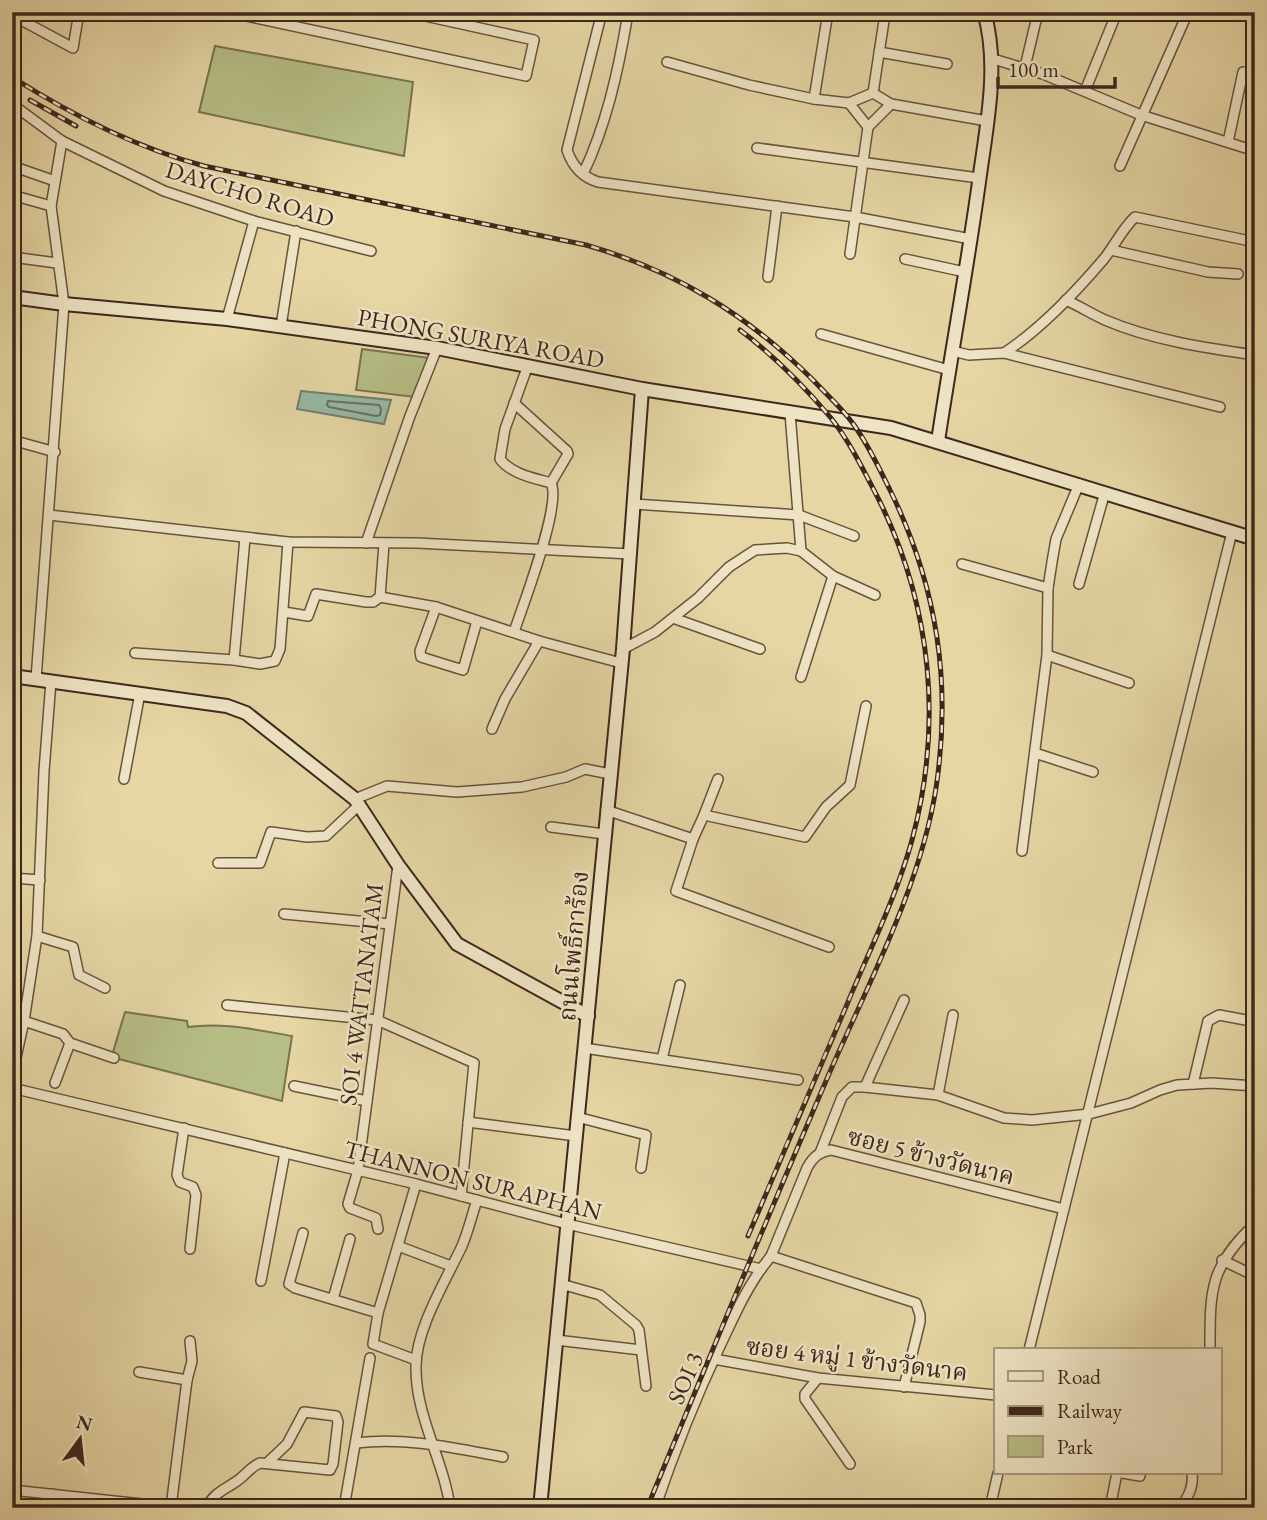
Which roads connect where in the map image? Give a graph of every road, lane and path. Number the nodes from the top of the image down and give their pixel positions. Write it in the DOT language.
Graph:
graph roads {
  1 [pos="79,12"];
  2 [pos="228,12"];
  3 [pos="407,12"];
  4 [pos="602,12"];
  5 [pos="622,12"];
  6 [pos="828,12"];
  7 [pos="984,12"];
  8 [pos="1038,12"];
  9 [pos="1116,12"];
  10 [pos="1188,12"];
  11 [pos="885,14"];
  12 [pos="12,15"];
  13 [pos="879,52"];
  14 [pos="990,58"];
  15 [pos="667,62"];
  16 [pos="947,64"];
  17 [pos="1026,67"];
  18 [pos="1243,72"];
  19 [pos="1085,91"];
  20 [pos="873,93"];
  21 [pos="814,99"];
  22 [pos="849,103"];
  23 [pos="12,104"];
  24 [pos="891,104"];
  25 [pos="1141,115"];
  26 [pos="987,121"];
  27 [pos="868,127"];
  28 [pos="62,141"];
  29 [pos="1228,142"];
  30 [pos="757,148"];
  31 [pos="1255,151"];
  32 [pos="863,163"];
  33 [pos="12,166"];
  34 [pos="1120,166"];
  35 [pos="583,174"];
  36 [pos="979,178"];
  37 [pos="55,181"];
  38 [pos="12,195"];
  39 [pos="51,206"];
  40 [pos="777,206"];
  41 [pos="855,217"];
  42 [pos="254,221"];
  43 [pos="296,231"];
  44 [pos="971,239"];
  45 [pos="1255,242"];
  46 [pos="1111,250"];
  47 [pos="371,251"];
  48 [pos="850,254"];
  49 [pos="12,257"];
  50 [pos="905,259"];
  51 [pos="57,263"];
  52 [pos="965,272"];
  53 [pos="1238,274"];
  54 [pos="768,276"];
  55 [pos="12,296"];
  56 [pos="1066,300"];
  57 [pos="64,304"];
  58 [pos="227,319"];
  59 [pos="281,326"];
  60 [pos="821,334"];
  61 [pos="437,348"];
  62 [pos="952,351"];
  63 [pos="1004,353"];
  64 [pos="1255,355"];
  65 [pos="528,365"];
  66 [pos="949,370"];
  67 [pos="642,389"];
  68 [pos="514,403"];
  69 [pos="1220,407"];
  70 [pos="790,413"];
  71 [pos="12,440"];
  72 [pos="938,441"];
  73 [pos="55,452"];
  74 [pos="551,483"];
  75 [pos="1079,484"];
  76 [pos="1105,492"];
  77 [pos="634,504"];
  78 [pos="49,515"];
  79 [pos="799,516"];
  80 [pos="1232,531"];
  81 [pos="854,536"];
  82 [pos="245,538"];
  83 [pos="1255,539"];
  84 [pos="288,542"];
  85 [pos="366,543"];
  86 [pos="384,544"];
  87 [pos="541,549"];
  88 [pos="801,551"];
  89 [pos="631,554"];
  90 [pos="961,564"];
  91 [pos="833,576"];
  92 [pos="1079,584"];
  93 [pos="1048,589"];
  94 [pos="875,595"];
  95 [pos="380,597"];
  96 [pos="436,607"];
  97 [pos="284,612"];
  98 [pos="673,618"];
  99 [pos="477,621"];
  100 [pos="514,632"];
  101 [pos="539,640"];
  102 [pos="623,649"];
  103 [pos="760,649"];
  104 [pos="135,653"];
  105 [pos="1047,655"];
  106 [pos="234,660"];
  107 [pos="621,663"];
  108 [pos="12,676"];
  109 [pos="801,677"];
  110 [pos="36,679"];
  111 [pos="51,681"];
  112 [pos="1129,683"];
  113 [pos="140,693"];
  114 [pos="866,706"];
  115 [pos="492,729"];
  116 [pos="1035,753"];
  117 [pos="1093,772"];
  118 [pos="610,774"];
  119 [pos="124,779"];
  120 [pos="718,779"];
  121 [pos="357,802"];
  122 [pos="607,810"];
  123 [pos="704,815"];
  124 [pos="551,827"];
  125 [pos="604,834"];
  126 [pos="693,839"];
  127 [pos="1022,851"];
  128 [pos="218,863"];
  129 [pos="398,865"];
  130 [pos="12,878"];
  131 [pos="40,880"];
  132 [pos="284,914"];
  133 [pos="390,924"];
  134 [pos="37,936"];
  135 [pos="829,947"];
  136 [pos="680,985"];
  137 [pos="105,988"];
  138 [pos="904,1000"];
  139 [pos="227,1005"];
  140 [pos="953,1015"];
  141 [pos="588,1016"];
  142 [pos="12,1017"];
  143 [pos="377,1020"];
  144 [pos="24,1021"];
  145 [pos="1251,1021"];
  146 [pos="70,1043"];
  147 [pos="584,1048"];
  148 [pos="114,1058"];
  149 [pos="662,1059"];
  150 [pos="12,1076"];
  151 [pos="798,1080"];
  152 [pos="55,1083"];
  153 [pos="1193,1084"];
  154 [pos="294,1086"];
  155 [pos="1255,1086"];
  156 [pos="865,1087"];
  157 [pos="12,1088"];
  158 [pos="938,1095"];
  159 [pos="367,1101"];
  160 [pos="1087,1114"];
  161 [pos="577,1117"];
  162 [pos="468,1122"];
  163 [pos="184,1128"];
  164 [pos="576,1136"];
  165 [pos="285,1153"];
  166 [pos="820,1153"];
  167 [pos="641,1168"];
  168 [pos="358,1170"];
  169 [pos="416,1184"];
  170 [pos="461,1196"];
  171 [pos="477,1200"];
  172 [pos="1064,1209"];
  173 [pos="567,1224"];
  174 [pos="1255,1224"];
  175 [pos="378,1229"];
  176 [pos="303,1233"];
  177 [pos="350,1239"];
  178 [pos="398,1246"];
  179 [pos="190,1250"];
  180 [pos="771,1256"];
  181 [pos="1222,1260"];
  182 [pos="451,1266"];
  183 [pos="761,1269"];
  184 [pos="1255,1276"];
  185 [pos="261,1281"];
  186 [pos="561,1284"];
  187 [pos="333,1299"];
  188 [pos="378,1313"];
  189 [pos="556,1340"];
  190 [pos="190,1341"];
  191 [pos="1029,1348"];
  192 [pos="1210,1348"];
  193 [pos="641,1350"];
  194 [pos="370,1357"];
  195 [pos="714,1359"];
  196 [pos="416,1360"];
  197 [pos="139,1372"];
  198 [pos="818,1378"];
  199 [pos="187,1380"];
  200 [pos="646,1386"];
  201 [pos="904,1387"];
  202 [pos="994,1395"];
  203 [pos="356,1443"];
  204 [pos="433,1444"];
  205 [pos="503,1457"];
  206 [pos="267,1463"];
  207 [pos="850,1464"];
  208 [pos="999,1474"];
  209 [pos="1120,1474"];
  210 [pos="1127,1474"];
  211 [pos="1192,1474"];
  212 [pos="1140,1476"];
  213 [pos="12,1490"];
  214 [pos="52,1494"];
  215 [pos="175,1507"];
  216 [pos="50,1508"];
  217 [pos="206,1508"];
  218 [pos="344,1508"];
  219 [pos="450,1508"];
  220 [pos="540,1508"];
  221 [pos="655,1508"];
  222 [pos="990,1508"];
  223 [pos="1110,1508"];
  224 [pos="1181,1508"];
  1 -- 12 [label="street"];
  2 -- 3 [label="street"];
  4 -- 35 [label="street"];
  5 -- 35 [label="street"];
  6 -- 21 [label="street"];
  7 -- 14 [label="street"];
  8 -- 17 [label="street"];
  9 -- 19 [label="street"];
  10 -- 25 [label="street"];
  11 -- 13 [label="street"];
  13 -- 16 [label="street"];
  13 -- 20 [label="street"];
  14 -- 17 [label="street"];
  14 -- 26 [label="street"];
  15 -- 21 [label="street"];
  17 -- 19 [label="street"];
  18 -- 29 [label="street"];
  19 -- 25 [label="street"];
  20 -- 22 [label="street"];
  20 -- 24 [label="street"];
  21 -- 22 [label="street"];
  22 -- 27 [label="street"];
  23 -- 28 [label="street, DAYCHO ROAD"];
  24 -- 26 [label="street"];
  24 -- 27 [label="street"];
  25 -- 29 [label="street"];
  25 -- 34 [label="street"];
  26 -- 36 [label="street"];
  27 -- 32 [label="street"];
  28 -- 37 [label="street"];
  28 -- 42 [label="street, DAYCHO ROAD"];
  29 -- 31 [label="street"];
  30 -- 32 [label="street"];
  32 -- 36 [label="street"];
  32 -- 41 [label="street"];
  33 -- 37 [label="street"];
  35 -- 40 [label="street"];
  36 -- 44 [label="street"];
  37 -- 39 [label="street"];
  38 -- 39 [label="street"];
  39 -- 51 [label="street"];
  40 -- 41 [label="street"];
  40 -- 54 [label="street"];
  41 -- 44 [label="street"];
  41 -- 48 [label="street"];
  42 -- 43 [label="street, DAYCHO ROAD"];
  42 -- 58 [label="street"];
  43 -- 47 [label="street, DAYCHO ROAD"];
  43 -- 59 [label="street"];
  44 -- 52 [label="street"];
  45 -- 46 [label="street"];
  46 -- 53 [label="street"];
  46 -- 56 [label="street"];
  49 -- 51 [label="street"];
  50 -- 52 [label="street"];
  51 -- 57 [label="street"];
  52 -- 62 [label="street"];
  55 -- 57 [label="street, PHONG SURIYA ROAD"];
  56 -- 63 [label="street"];
  56 -- 64 [label="street"];
  57 -- 58 [label="street, PHONG SURIYA ROAD"];
  57 -- 73 [label="street"];
  58 -- 59 [label="street, PHONG SURIYA ROAD"];
  59 -- 61 [label="street, PHONG SURIYA ROAD"];
  60 -- 66 [label="street"];
  61 -- 65 [label="street, PHONG SURIYA ROAD"];
  61 -- 85 [label="street"];
  62 -- 63 [label="street"];
  62 -- 66 [label="street"];
  63 -- 69 [label="street"];
  65 -- 67 [label="street, PHONG SURIYA ROAD"];
  65 -- 68 [label="street"];
  66 -- 72 [label="street"];
  67 -- 70 [label="street, PHONG SURIYA ROAD"];
  67 -- 77 [label="street, ถนนโพธิ์การ้อง"];
  68 -- 74 [label="street"];
  68 -- 74 [label="street"];
  70 -- 72 [label="street, PHONG SURIYA ROAD"];
  70 -- 79 [label="street"];
  71 -- 73 [label="street"];
  72 -- 75 [label="street, PHONG SURIYA ROAD"];
  73 -- 78 [label="street"];
  74 -- 87 [label="street"];
  75 -- 76 [label="street, PHONG SURIYA ROAD"];
  75 -- 93 [label="street"];
  76 -- 80 [label="street, PHONG SURIYA ROAD"];
  76 -- 92 [label="street"];
  77 -- 79 [label="street"];
  77 -- 89 [label="street, ถนนโพธิ์การ้อง"];
  78 -- 82 [label="street"];
  78 -- 110 [label="street"];
  79 -- 81 [label="street"];
  79 -- 88 [label="street"];
  80 -- 83 [label="street, PHONG SURIYA ROAD"];
  80 -- 160 [label="street"];
  82 -- 84 [label="street"];
  82 -- 106 [label="street"];
  84 -- 85 [label="street"];
  84 -- 97 [label="street"];
  85 -- 86 [label="street"];
  86 -- 87 [label="street"];
  86 -- 95 [label="street"];
  87 -- 89 [label="street"];
  87 -- 100 [label="street"];
  88 -- 91 [label="street"];
  88 -- 98 [label="street"];
  89 -- 102 [label="street, ถนนโพธิ์การ้อง"];
  90 -- 93 [label="street"];
  91 -- 94 [label="street"];
  91 -- 109 [label="street"];
  93 -- 105 [label="street"];
  95 -- 96 [label="street"];
  95 -- 97 [label="street"];
  96 -- 99 [label="street"];
  96 -- 99 [label="street"];
  97 -- 106 [label="street"];
  98 -- 102 [label="street"];
  98 -- 103 [label="street"];
  99 -- 100 [label="street"];
  100 -- 101 [label="street"];
  101 -- 107 [label="street"];
  101 -- 115 [label="street"];
  102 -- 107 [label="street, ถนนโพธิ์การ้อง"];
  104 -- 106 [label="street"];
  105 -- 112 [label="street"];
  105 -- 116 [label="street"];
  107 -- 118 [label="street, ถนนโพธิ์การ้อง"];
  108 -- 110 [label="street"];
  110 -- 111 [label="street"];
  111 -- 113 [label="street"];
  111 -- 131 [label="street"];
  113 -- 119 [label="street"];
  113 -- 121 [label="street"];
  114 -- 123 [label="street"];
  116 -- 117 [label="street"];
  116 -- 127 [label="street"];
  118 -- 121 [label="street"];
  118 -- 122 [label="street, ถนนโพธิ์การ้อง"];
  120 -- 123 [label="street"];
  121 -- 128 [label="street"];
  121 -- 129 [label="street"];
  122 -- 125 [label="street, ถนนโพธิ์การ้อง"];
  122 -- 126 [label="street"];
  123 -- 126 [label="street"];
  124 -- 125 [label="street"];
  125 -- 141 [label="street, ถนนโพธิ์การ้อง"];
  126 -- 135 [label="street"];
  129 -- 133 [label="street, SOI 4 WATTANATAM"];
  129 -- 141 [label="street"];
  130 -- 131 [label="street"];
  131 -- 134 [label="street"];
  132 -- 133 [label="street"];
  133 -- 143 [label="street, SOI 4 WATTANATAM"];
  134 -- 137 [label="street"];
  134 -- 144 [label="street"];
  136 -- 149 [label="street"];
  138 -- 156 [label="street"];
  139 -- 143 [label="street"];
  140 -- 158 [label="street"];
  141 -- 147 [label="street, ถนนโพธิ์การ้อง"];
  142 -- 144 [label="street"];
  143 -- 159 [label="street, SOI 4 WATTANATAM"];
  143 -- 162 [label="street"];
  144 -- 146 [label="street"];
  144 -- 150 [label="street"];
  145 -- 153 [label="street"];
  146 -- 148 [label="street"];
  146 -- 152 [label="street"];
  147 -- 149 [label="street"];
  147 -- 161 [label="street, ถนนโพธิ์การ้อง"];
  149 -- 151 [label="street"];
  153 -- 155 [label="street"];
  153 -- 160 [label="street"];
  154 -- 159 [label="street"];
  156 -- 158 [label="street"];
  156 -- 166 [label="street"];
  157 -- 163 [label="street, THANNON SURAPHAN"];
  158 -- 160 [label="street"];
  159 -- 168 [label="street, SOI 4 WATTANATAM"];
  160 -- 172 [label="street"];
  161 -- 164 [label="street, ถนนโพธิ์การ้อง"];
  161 -- 167 [label="street"];
  162 -- 164 [label="street"];
  162 -- 170 [label="street"];
  163 -- 165 [label="street, THANNON SURAPHAN"];
  163 -- 179 [label="street"];
  164 -- 173 [label="street, ถนนโพธิ์การ้อง"];
  165 -- 168 [label="street, THANNON SURAPHAN"];
  165 -- 185 [label="street"];
  166 -- 172 [label="street, ซอย 5 ข้างวัดนาค"];
  166 -- 180 [label="street, ซอย 5 ข้างวัดนาค"];
  168 -- 169 [label="street, THANNON SURAPHAN"];
  168 -- 175 [label="street, SOI 4 WATTANATAM"];
  169 -- 170 [label="street, THANNON SURAPHAN"];
  169 -- 178 [label="street"];
  170 -- 171 [label="street, THANNON SURAPHAN"];
  171 -- 173 [label="street, THANNON SURAPHAN"];
  171 -- 182 [label="street"];
  172 -- 191 [label="street"];
  173 -- 183 [label="street, THANNON SURAPHAN"];
  173 -- 186 [label="street, ถนนโพธิ์การ้อง"];
  174 -- 181 [label="street"];
  176 -- 187 [label="street"];
  177 -- 187 [label="street"];
  178 -- 182 [label="street"];
  178 -- 188 [label="street"];
  180 -- 183 [label="street"];
  180 -- 201 [label="street"];
  181 -- 184 [label="street"];
  181 -- 192 [label="street"];
  182 -- 196 [label="street"];
  183 -- 195 [label="street, SOI 3"];
  186 -- 189 [label="street, ถนนโพธิ์การ้อง"];
  186 -- 193 [label="street"];
  187 -- 188 [label="street"];
  188 -- 196 [label="street"];
  189 -- 193 [label="street"];
  189 -- 220 [label="street, ถนนโพธิ์การ้อง"];
  190 -- 199 [label="street"];
  193 -- 200 [label="street"];
  194 -- 203 [label="street"];
  195 -- 198 [label="street, ซอย 4 หมู่ 1 ข้างวัดนาค"];
  195 -- 221 [label="street, SOI 3"];
  196 -- 204 [label="street"];
  197 -- 199 [label="street"];
  198 -- 201 [label="street, ซอย 4 หมู่ 1 ข้างวัดนาค"];
  198 -- 207 [label="street"];
  199 -- 215 [label="street"];
  201 -- 202 [label="street, ซอย 4 หมู่ 1 ข้างวัดนาค"];
  203 -- 204 [label="street"];
  203 -- 218 [label="street"];
  204 -- 205 [label="street"];
  204 -- 219 [label="street"];
  206 -- 206 [label="street"];
  206 -- 217 [label="street"];
  208 -- 222 [label="street"];
  209 -- 223 [label="street"];
  210 -- 212 [label="street"];
  211 -- 224 [label="street"];
  213 -- 214 [label="street"];
  214 -- 215 [label="street"];
  214 -- 216 [label="street"];
}
